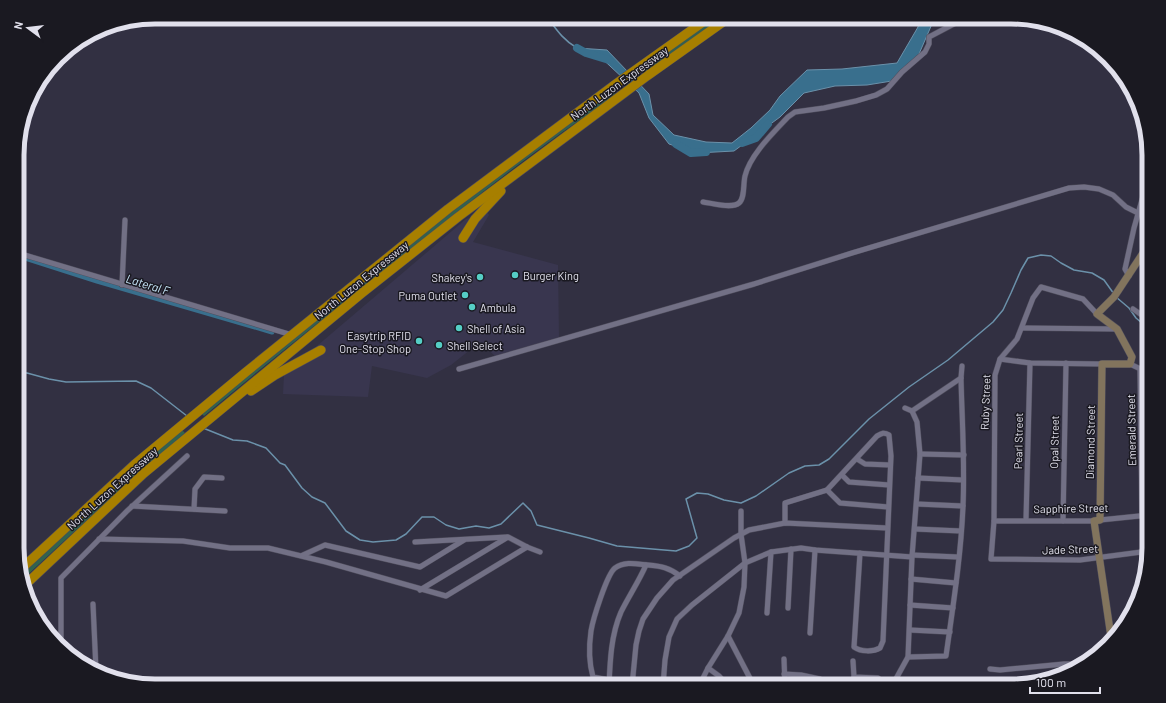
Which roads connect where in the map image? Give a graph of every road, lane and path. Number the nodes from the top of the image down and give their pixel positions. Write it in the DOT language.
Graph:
graph roads {
  1 [pos="700,24"];
  2 [pos="720,24"];
  3 [pos="954,24"];
  4 [pos="566,136"];
  5 [pos="703,202"];
  6 [pos="1142,202"];
  7 [pos="1138,213"];
  8 [pos="124,220"];
  9 [pos="463,238"];
  10 [pos="24,255"];
  11 [pos="1142,255"];
  12 [pos="1128,276"];
  13 [pos="122,285"];
  14 [pos="1133,309"];
  15 [pos="1098,314"];
  16 [pos="1142,314"];
  17 [pos="1022,328"];
  18 [pos="1117,329"];
  19 [pos="292,335"];
  20 [pos="320,350"];
  21 [pos="1000,359"];
  22 [pos="1030,363"];
  23 [pos="1066,363"];
  24 [pos="1102,364"];
  25 [pos="1130,364"];
  26 [pos="962,366"];
  27 [pos="459,369"];
  28 [pos="1140,369"];
  29 [pos="961,378"];
  30 [pos="905,408"];
  31 [pos="912,411"];
  32 [pos="207,420"];
  33 [pos="920,454"];
  34 [pos="964,455"];
  35 [pos="187,456"];
  36 [pos="856,459"];
  37 [pos="890,465"];
  38 [pos="842,475"];
  39 [pos="222,478"];
  40 [pos="918,478"];
  41 [pos="963,480"];
  42 [pos="890,485"];
  43 [pos="827,490"];
  44 [pos="917,504"];
  45 [pos="132,506"];
  46 [pos="963,506"];
  47 [pos="888,507"];
  48 [pos="194,509"];
  49 [pos="225,510"];
  50 [pos="741,511"];
  51 [pos="1142,515"];
  52 [pos="1026,520"];
  53 [pos="994,521"];
  54 [pos="1063,521"];
  55 [pos="1097,521"];
  56 [pos="785,523"];
  57 [pos="887,528"];
  58 [pos="915,529"];
  59 [pos="961,531"];
  60 [pos="741,534"];
  61 [pos="508,537"];
  62 [pos="100,539"];
  63 [pos="464,540"];
  64 [pos="415,542"];
  65 [pos="527,547"];
  66 [pos="791,549"];
  67 [pos="815,550"];
  68 [pos="540,552"];
  69 [pos="771,552"];
  70 [pos="1142,552"];
  71 [pos="860,553"];
  72 [pos="303,555"];
  73 [pos="886,556"];
  74 [pos="912,556"];
  75 [pos="958,556"];
  76 [pos="1100,558"];
  77 [pos="991,559"];
  78 [pos="746,563"];
  79 [pos="25,565"];
  80 [pos="646,565"];
  81 [pos="680,576"];
  82 [pos="911,579"];
  83 [pos="28,582"];
  84 [pos="956,583"];
  85 [pos="420,590"];
  86 [pos="93,604"];
  87 [pos="910,605"];
  88 [pos="788,608"];
  89 [pos="953,608"];
  90 [pos="767,613"];
  91 [pos="910,630"];
  92 [pos="950,632"];
  93 [pos="1110,632"];
  94 [pos="810,633"];
  95 [pos="728,636"];
  96 [pos="61,638"];
  97 [pos="908,657"];
  98 [pos="784,659"];
  99 [pos="853,661"];
  100 [pos="96,664"];
  101 [pos="1071,664"];
  102 [pos="708,668"];
  103 [pos="990,669"];
  104 [pos="784,674"];
  105 [pos="854,677"];
  106 [pos="602,679"];
  107 [pos="609,679"];
  108 [pos="633,679"];
  109 [pos="664,679"];
  110 [pos="702,679"];
  111 [pos="722,679"];
  112 [pos="750,679"];
  113 [pos="784,679"];
  114 [pos="820,679"];
  115 [pos="879,679"];
  116 [pos="896,679"];
  1 -- 19 [label="highway, North Luzon Expressway"];
  2 -- 4 [label="highway, North Luzon Expressway"];
  3 -- 5 [label="street"];
  4 -- 9 [label="highway"];
  4 -- 32 [label="highway, North Luzon Expressway"];
  6 -- 7 [label="street"];
  7 -- 12 [label="street"];
  7 -- 27 [label="street"];
  8 -- 13 [label="street"];
  10 -- 13 [label="street"];
  11 -- 12 [label="street"];
  12 -- 15 [label="street"];
  13 -- 19 [label="street"];
  14 -- 16 [label="street"];
  15 -- 17 [label="street, Ruby Street"];
  15 -- 18 [label="street, Ruby Street"];
  17 -- 18 [label="street"];
  17 -- 21 [label="street, Ruby Street"];
  18 -- 25 [label="street, Ruby Street"];
  19 -- 79 [label="highway, North Luzon Expressway"];
  20 -- 32 [label="highway"];
  21 -- 22 [label="street"];
  21 -- 53 [label="street, Ruby Street"];
  22 -- 23 [label="street"];
  22 -- 52 [label="street, Pearl Street"];
  23 -- 24 [label="street"];
  23 -- 54 [label="street, Opal Street"];
  24 -- 25 [label="street"];
  24 -- 55 [label="street, Diamond Street"];
  25 -- 28 [label="street"];
  26 -- 29 [label="street"];
  28 -- 51 [label="street, Emerald Street"];
  29 -- 31 [label="street"];
  29 -- 34 [label="street"];
  30 -- 31 [label="street"];
  31 -- 33 [label="street"];
  32 -- 83 [label="highway, North Luzon Expressway"];
  33 -- 34 [label="street"];
  33 -- 40 [label="street"];
  34 -- 41 [label="street"];
  35 -- 45 [label="street"];
  36 -- 37 [label="street"];
  36 -- 37 [label="street"];
  36 -- 38 [label="street"];
  37 -- 42 [label="street"];
  38 -- 42 [label="street"];
  38 -- 43 [label="street"];
  39 -- 48 [label="street"];
  40 -- 41 [label="street"];
  40 -- 44 [label="street"];
  41 -- 46 [label="street"];
  42 -- 47 [label="street"];
  43 -- 47 [label="street"];
  43 -- 56 [label="street"];
  44 -- 46 [label="street"];
  44 -- 58 [label="street"];
  45 -- 48 [label="street"];
  45 -- 62 [label="street"];
  46 -- 59 [label="street"];
  47 -- 57 [label="street"];
  48 -- 49 [label="street"];
  50 -- 60 [label="street"];
  51 -- 55 [label="street, Sapphire Street"];
  52 -- 53 [label="street, Sapphire Street"];
  52 -- 54 [label="street, Sapphire Street"];
  53 -- 77 [label="street, Ruby Street"];
  54 -- 55 [label="street, Sapphire Street"];
  55 -- 76 [label="street, Diamond Street"];
  56 -- 57 [label="street"];
  56 -- 60 [label="street"];
  57 -- 73 [label="street"];
  58 -- 59 [label="street"];
  58 -- 74 [label="street"];
  59 -- 75 [label="street"];
  60 -- 78 [label="street"];
  60 -- 81 [label="street"];
  61 -- 63 [label="street"];
  61 -- 65 [label="street"];
  61 -- 85 [label="street"];
  62 -- 72 [label="street"];
  62 -- 96 [label="street"];
  63 -- 64 [label="street"];
  63 -- 72 [label="street"];
  65 -- 68 [label="street"];
  65 -- 85 [label="street"];
  66 -- 67 [label="street"];
  66 -- 69 [label="street"];
  66 -- 88 [label="street"];
  67 -- 71 [label="street"];
  67 -- 94 [label="street"];
  69 -- 78 [label="street"];
  69 -- 90 [label="street"];
  70 -- 76 [label="street, Jade Street"];
  71 -- 73 [label="street"];
  71 -- 73 [label="street"];
  72 -- 85 [label="street"];
  73 -- 74 [label="street"];
  74 -- 75 [label="street"];
  74 -- 82 [label="street"];
  75 -- 84 [label="street"];
  76 -- 77 [label="street, Jade Street"];
  76 -- 93 [label="street, Diamond Street"];
  78 -- 95 [label="street"];
  78 -- 109 [label="street"];
  80 -- 81 [label="street"];
  80 -- 106 [label="street"];
  80 -- 107 [label="street"];
  81 -- 108 [label="street"];
  82 -- 84 [label="street"];
  82 -- 87 [label="street"];
  84 -- 89 [label="street"];
  86 -- 100 [label="street"];
  87 -- 89 [label="street"];
  87 -- 91 [label="street"];
  89 -- 92 [label="street"];
  91 -- 92 [label="street"];
  91 -- 97 [label="street"];
  92 -- 97 [label="street"];
  95 -- 102 [label="street"];
  95 -- 112 [label="street"];
  97 -- 116 [label="street"];
  98 -- 104 [label="street"];
  99 -- 105 [label="street"];
  101 -- 103 [label="street"];
  102 -- 110 [label="street"];
  102 -- 111 [label="street"];
  104 -- 113 [label="street"];
  104 -- 114 [label="street"];
  105 -- 115 [label="street"];
}
